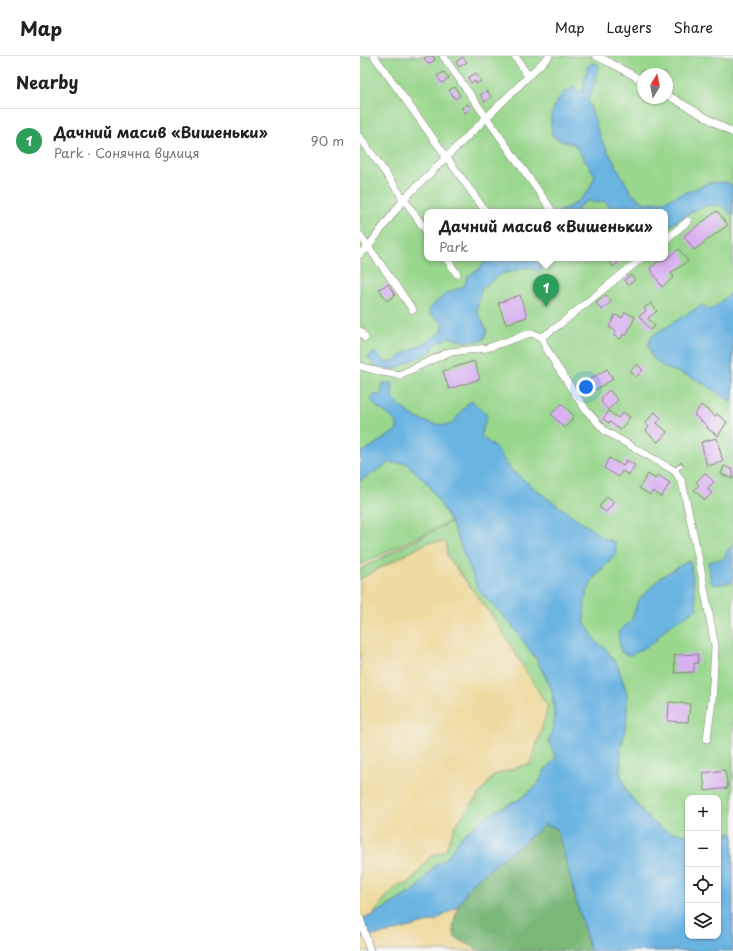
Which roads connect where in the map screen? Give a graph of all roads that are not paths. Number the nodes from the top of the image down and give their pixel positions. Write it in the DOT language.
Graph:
graph roads {
  1 [pos="374,56"];
  2 [pos="443,56"];
  3 [pos="514,56"];
  4 [pos="549,56"];
  5 [pos="596,56"];
  6 [pos="528,76"];
  7 [pos="637,78"];
  8 [pos="673,98"];
  9 [pos="487,118"];
  10 [pos="733,133"];
  11 [pos="360,137"];
  12 [pos="447,158"];
  13 [pos="404,199"];
  14 [pos="484,209"];
  15 [pos="551,209"];
  16 [pos="688,221"];
  17 [pos="424,228"];
  18 [pos="360,235"];
  19 [pos="668,238"];
  20 [pos="368,246"];
  21 [pos="360,254"];
  22 [pos="448,261"];
  23 [pos="638,261"];
  24 [pos="457,274"];
  25 [pos="413,310"];
  26 [pos="360,331"];
  27 [pos="542,337"];
  28 [pos="365,338"];
  29 [pos="360,366"];
  30 [pos="681,465"];
  31 [pos="674,472"];
  32 [pos="707,739"];
  33 [pos="360,918"];
  34 [pos="370,951"];
  1 -- 12 [label="street"];
  2 -- 9 [label="street"];
  3 -- 6 [label="street"];
  4 -- 6 [label="street"];
  5 -- 7 [label="street"];
  6 -- 9 [label="street"];
  8 -- 10 [label="street"];
  9 -- 12 [label="street"];
  9 -- 15 [label="street"];
  11 -- 13 [label="street"];
  12 -- 13 [label="street"];
  12 -- 14 [label="street"];
  13 -- 17 [label="street"];
  13 -- 20 [label="street"];
  16 -- 19 [label="street"];
  18 -- 20 [label="street"];
  20 -- 21 [label="street"];
  20 -- 25 [label="street"];
  22 -- 24 [label="street"];
  23 -- 27 [label="street"];
  26 -- 28 [label="street"];
  27 -- 29 [label="street"];
  27 -- 31 [label="street"];
  30 -- 31 [label="lane"];
  31 -- 32 [label="street"];
  33 -- 34 [label="street"];
}
